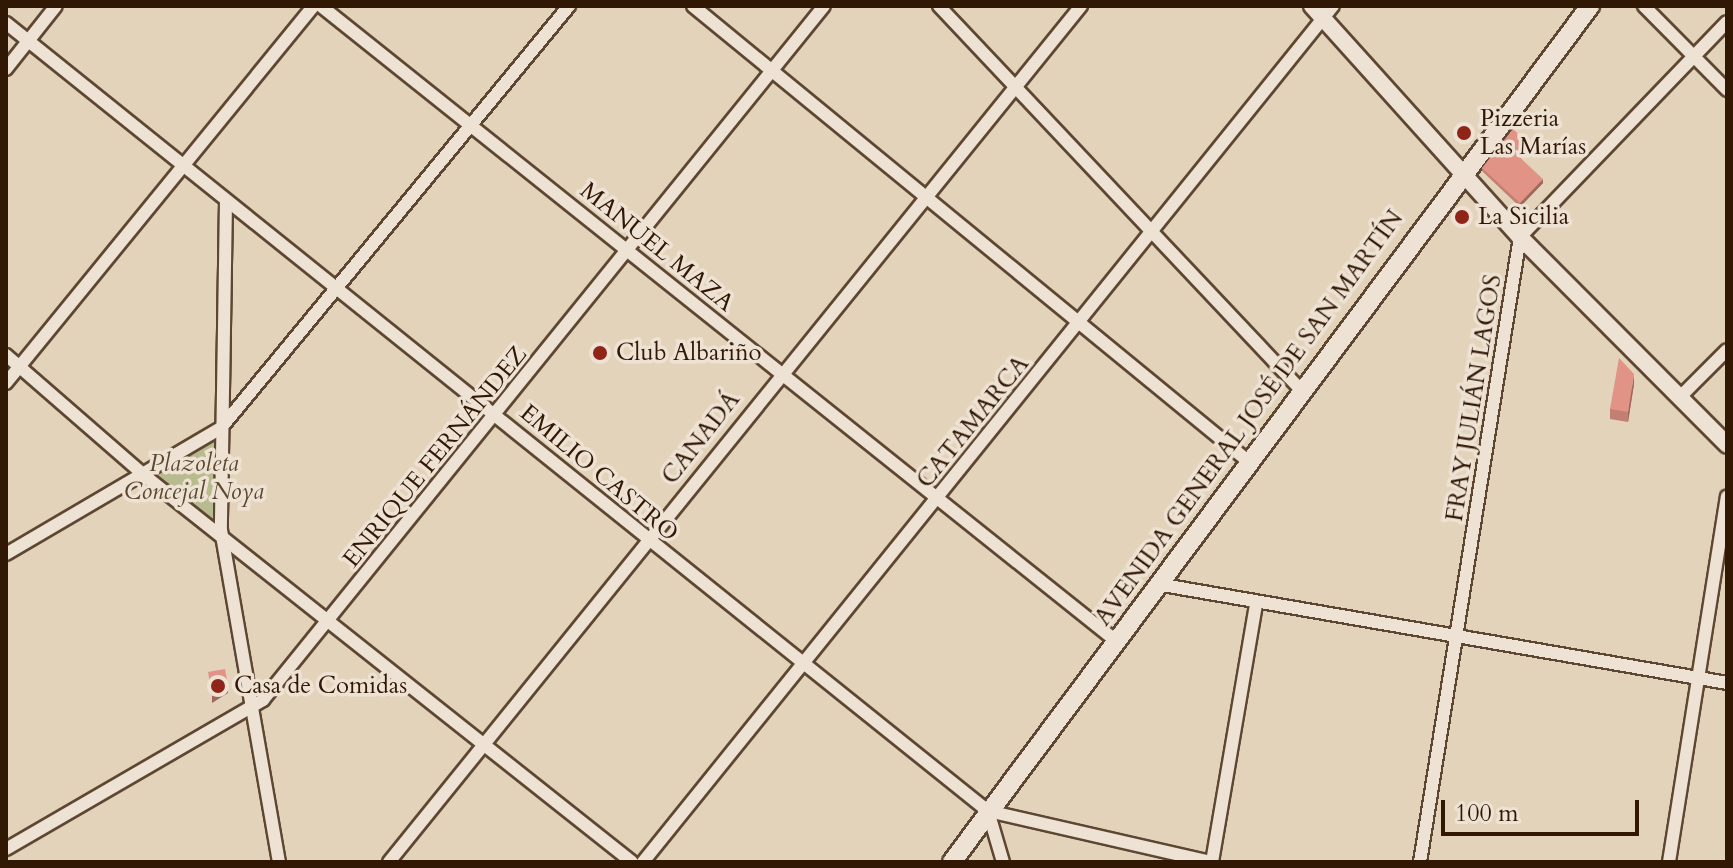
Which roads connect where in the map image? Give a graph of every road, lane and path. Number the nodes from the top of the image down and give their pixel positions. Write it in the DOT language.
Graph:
graph roads {
  1 [pos="56,6"];
  2 [pos="313,6"];
  3 [pos="321,6"];
  4 [pos="569,6"];
  5 [pos="693,6"];
  6 [pos="824,6"];
  7 [pos="939,6"];
  8 [pos="1081,6"];
  9 [pos="1590,6"];
  10 [pos="1644,6"];
  11 [pos="1323,10"];
  12 [pos="1727,22"];
  13 [pos="6,23"];
  14 [pos="28,41"];
  15 [pos="1693,56"];
  16 [pos="6,69"];
  17 [pos="771,71"];
  18 [pos="1017,88"];
  19 [pos="1727,90"];
  20 [pos="475,126"];
  21 [pos="185,167"];
  22 [pos="1461,170"];
  23 [pos="928,196"];
  24 [pos="226,201"];
  25 [pos="1154,232"];
  26 [pos="1520,237"];
  27 [pos="628,252"];
  28 [pos="338,289"];
  29 [pos="1081,321"];
  30 [pos="1727,350"];
  31 [pos="6,355"];
  32 [pos="23,368"];
  33 [pos="778,376"];
  34 [pos="6,383"];
  35 [pos="1300,389"];
  36 [pos="1680,397"];
  37 [pos="496,416"];
  38 [pos="221,428"];
  39 [pos="1727,445"];
  40 [pos="1248,461"];
  41 [pos="145,476"];
  42 [pos="1727,497"];
  43 [pos="938,501"];
  44 [pos="221,530"];
  45 [pos="647,541"];
  46 [pos="6,554"];
  47 [pos="1157,584"];
  48 [pos="1256,604"];
  49 [pos="330,623"];
  50 [pos="1456,639"];
  51 [pos="1115,640"];
  52 [pos="800,666"];
  53 [pos="1699,679"];
  54 [pos="1727,683"];
  55 [pos="252,710"];
  56 [pos="482,744"];
  57 [pos="988,811"];
  58 [pos="6,849"];
  59 [pos="6,856"];
  60 [pos="10,862"];
  61 [pos="279,862"];
  62 [pos="389,862"];
  63 [pos="632,862"];
  64 [pos="643,862"];
  65 [pos="952,862"];
  66 [pos="1003,862"];
  67 [pos="1211,862"];
  68 [pos="1420,862"];
  69 [pos="1669,862"];
  1 -- 14 [label="street"];
  2 -- 21 [label="street"];
  3 -- 20 [label="street, MANUEL MAZA"];
  4 -- 20 [label="street"];
  5 -- 17 [label="street"];
  6 -- 17 [label="street, ENRIQUE FERNÁNDEZ"];
  7 -- 18 [label="street"];
  8 -- 18 [label="street, CANADÁ"];
  9 -- 22 [label="main road, AVENIDA GENERAL JOSÉ DE SAN MARTÍN"];
  10 -- 15 [label="street"];
  11 -- 22 [label="street"];
  11 -- 25 [label="street, CATAMARCA"];
  12 -- 15 [label="street"];
  13 -- 14 [label="street, EMILIO CASTRO"];
  14 -- 16 [label="street"];
  14 -- 21 [label="street, EMILIO CASTRO"];
  15 -- 19 [label="street"];
  15 -- 26 [label="street"];
  17 -- 23 [label="street"];
  17 -- 27 [label="street, ENRIQUE FERNÁNDEZ"];
  18 -- 23 [label="street, CANADÁ"];
  18 -- 25 [label="street"];
  20 -- 27 [label="street, MANUEL MAZA"];
  20 -- 28 [label="street"];
  21 -- 24 [label="street, EMILIO CASTRO"];
  21 -- 32 [label="street"];
  22 -- 26 [label="street"];
  22 -- 35 [label="main road, AVENIDA GENERAL JOSÉ DE SAN MARTÍN"];
  23 -- 29 [label="street"];
  23 -- 33 [label="street, CANADÁ"];
  24 -- 28 [label="street, EMILIO CASTRO"];
  24 -- 38 [label="street"];
  25 -- 29 [label="street, CATAMARCA"];
  25 -- 35 [label="street"];
  26 -- 36 [label="street"];
  26 -- 50 [label="street, FRAY JULIÁN LAGOS"];
  27 -- 33 [label="street, MANUEL MAZA"];
  27 -- 37 [label="street, ENRIQUE FERNÁNDEZ"];
  28 -- 37 [label="street, EMILIO CASTRO"];
  28 -- 38 [label="street"];
  29 -- 40 [label="street"];
  29 -- 43 [label="street, CATAMARCA"];
  30 -- 36 [label="street"];
  31 -- 32 [label="street"];
  32 -- 34 [label="street"];
  32 -- 41 [label="street"];
  33 -- 43 [label="street, MANUEL MAZA"];
  33 -- 45 [label="street, CANADÁ"];
  35 -- 40 [label="main road, AVENIDA GENERAL JOSÉ DE SAN MARTÍN"];
  36 -- 39 [label="street"];
  37 -- 45 [label="street, EMILIO CASTRO"];
  37 -- 49 [label="street, ENRIQUE FERNÁNDEZ"];
  38 -- 41 [label="street"];
  38 -- 44 [label="street"];
  40 -- 47 [label="main road, AVENIDA GENERAL JOSÉ DE SAN MARTÍN"];
  41 -- 44 [label="street"];
  41 -- 46 [label="street"];
  42 -- 53 [label="street"];
  43 -- 51 [label="street, MANUEL MAZA"];
  43 -- 52 [label="street, CATAMARCA"];
  44 -- 49 [label="street"];
  44 -- 55 [label="street"];
  45 -- 52 [label="street, EMILIO CASTRO"];
  45 -- 56 [label="street, CANADÁ"];
  47 -- 48 [label="street"];
  47 -- 51 [label="main road, AVENIDA GENERAL JOSÉ DE SAN MARTÍN"];
  48 -- 50 [label="street"];
  48 -- 67 [label="street"];
  49 -- 55 [label="street, ENRIQUE FERNÁNDEZ"];
  49 -- 56 [label="street"];
  50 -- 53 [label="street"];
  50 -- 68 [label="street, FRAY JULIÁN LAGOS"];
  51 -- 57 [label="main road, AVENIDA GENERAL JOSÉ DE SAN MARTÍN"];
  52 -- 57 [label="street, EMILIO CASTRO"];
  52 -- 64 [label="street, CATAMARCA"];
  53 -- 54 [label="street"];
  53 -- 69 [label="street"];
  55 -- 58 [label="street, ENRIQUE FERNÁNDEZ"];
  55 -- 61 [label="street"];
  56 -- 62 [label="street, CANADÁ"];
  56 -- 63 [label="street"];
  57 -- 65 [label="main road, AVENIDA GENERAL JOSÉ DE SAN MARTÍN"];
  57 -- 66 [label="street"];
  57 -- 67 [label="street, EMILIO CASTRO"];
  59 -- 60 [label="street"];
}
